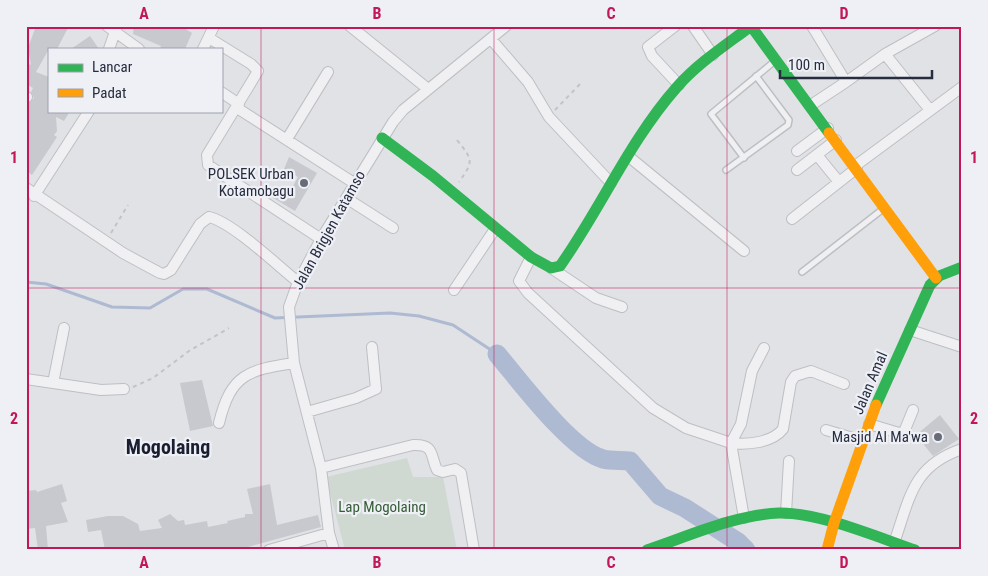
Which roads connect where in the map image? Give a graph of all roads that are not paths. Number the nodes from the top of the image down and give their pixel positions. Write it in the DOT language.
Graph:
graph roads {
  1 [pos="214,26"];
  2 [pos="350,26"];
  3 [pos="506,26"];
  4 [pos="675,26"];
  5 [pos="693,26"];
  6 [pos="812,26"];
  7 [pos="935,26"];
  8 [pos="113,28"];
  9 [pos="209,38"];
  10 [pos="491,39"];
  11 [pos="109,48"];
  12 [pos="138,48"];
  13 [pos="204,48"];
  14 [pos="885,54"];
  15 [pos="713,55"];
  16 [pos="776,60"];
  17 [pos="328,72"];
  18 [pos="756,76"];
  19 [pos="846,82"];
  20 [pos="679,85"];
  21 [pos="962,87"];
  22 [pos="428,89"];
  23 [pos="222,93"];
  24 [pos="238,106"];
  25 [pos="811,106"];
  26 [pos="930,110"];
  27 [pos="87,112"];
  28 [pos="828,128"];
  29 [pos="382,138"];
  30 [pos="287,139"];
  31 [pos="836,140"];
  32 [pos="797,151"];
  33 [pos="817,155"];
  34 [pos="628,156"];
  35 [pos="744,158"];
  36 [pos="856,167"];
  37 [pos="726,170"];
  38 [pos="797,170"];
  39 [pos="839,182"];
  40 [pos="354,183"];
  41 [pos="611,183"];
  42 [pos="29,194"];
  43 [pos="346,198"];
  44 [pos="885,208"];
  45 [pos="792,219"];
  46 [pos="393,228"];
  47 [pos="496,229"];
  48 [pos="321,239"];
  49 [pos="744,252"];
  50 [pos="531,257"];
  51 [pos="550,268"];
  52 [pos="957,269"];
  53 [pos="802,272"];
  54 [pos="936,278"];
  55 [pos="298,282"];
  56 [pos="454,290"];
  57 [pos="622,307"];
  58 [pos="64,328"];
  59 [pos="910,330"];
  60 [pos="372,347"];
  61 [pos="962,347"];
  62 [pos="764,348"];
  63 [pos="294,363"];
  64 [pos="26,379"];
  65 [pos="53,384"];
  66 [pos="844,384"];
  67 [pos="124,389"];
  68 [pos="913,410"];
  69 [pos="307,412"];
  70 [pos="219,423"];
  71 [pos="869,424"];
  72 [pos="826,430"];
  73 [pos="863,441"];
  74 [pos="731,443"];
  75 [pos="962,449"];
  76 [pos="789,461"];
  77 [pos="321,468"];
  78 [pos="786,514"];
  79 [pos="744,518"];
  80 [pos="833,527"];
  81 [pos="732,528"];
  82 [pos="329,533"];
  83 [pos="701,537"];
  84 [pos="893,546"];
  85 [pos="269,550"];
  86 [pos="334,550"];
  87 [pos="474,550"];
  88 [pos="647,550"];
  89 [pos="672,550"];
  90 [pos="827,550"];
  91 [pos="915,550"];
  1 -- 9 [label="street"];
  2 -- 22 [label="street"];
  3 -- 10 [label="street, Jalan Brigjen Katamso"];
  4 -- 20 [label="street"];
  5 -- 15 [label="street"];
  6 -- 19 [label="street"];
  7 -- 14 [label="street"];
  8 -- 11 [label="street"];
  8 -- 12 [label="street"];
  9 -- 13 [label="street"];
  9 -- 24 [label="street"];
  10 -- 22 [label="street, Jalan Brigjen Katamso"];
  10 -- 41 [label="street"];
  14 -- 19 [label="street"];
  14 -- 26 [label="street"];
  15 -- 16 [label="main road"];
  15 -- 20 [label="main road"];
  16 -- 18 [label="lane"];
  16 -- 25 [label="main road"];
  17 -- 30 [label="street"];
  18 -- 35 [label="lane"];
  18 -- 35 [label="lane"];
  19 -- 25 [label="street"];
  20 -- 34 [label="main road"];
  21 -- 26 [label="street"];
  22 -- 29 [label="street, Jalan Brigjen Katamso"];
  23 -- 24 [label="street"];
  24 -- 30 [label="street"];
  24 -- 48 [label="street"];
  25 -- 28 [label="main road"];
  26 -- 36 [label="street"];
  27 -- 42 [label="street"];
  28 -- 31 [label="main road"];
  28 -- 32 [label="street"];
  29 -- 40 [label="street, Jalan Brigjen Katamso"];
  29 -- 47 [label="main road"];
  30 -- 40 [label="street"];
  31 -- 33 [label="street"];
  31 -- 36 [label="main road"];
  33 -- 38 [label="street"];
  33 -- 39 [label="street"];
  34 -- 41 [label="main road"];
  34 -- 49 [label="street"];
  35 -- 37 [label="lane"];
  36 -- 39 [label="street"];
  36 -- 44 [label="main road"];
  39 -- 45 [label="street"];
  40 -- 43 [label="street, Jalan Brigjen Katamso"];
  41 -- 51 [label="main road"];
  42 -- 55 [label="street"];
  43 -- 46 [label="street"];
  43 -- 48 [label="street, Jalan Brigjen Katamso"];
  44 -- 53 [label="lane"];
  44 -- 54 [label="main road"];
  47 -- 50 [label="main road"];
  47 -- 56 [label="street"];
  48 -- 55 [label="street, Jalan Brigjen Katamso"];
  50 -- 51 [label="main road"];
  50 -- 74 [label="street"];
  51 -- 57 [label="street"];
  52 -- 54 [label="main road"];
  54 -- 59 [label="main road, Jalan Amal"];
  55 -- 63 [label="street, Jalan Brigjen Katamso"];
  58 -- 65 [label="street"];
  59 -- 61 [label="street"];
  59 -- 71 [label="main road, Jalan Amal"];
  60 -- 69 [label="street"];
  62 -- 74 [label="street"];
  63 -- 69 [label="street, Jalan Brigjen Katamso"];
  63 -- 70 [label="street"];
  64 -- 65 [label="street"];
  65 -- 67 [label="street"];
  66 -- 74 [label="street"];
  68 -- 71 [label="street"];
  69 -- 77 [label="street, Jalan Brigjen Katamso"];
  71 -- 73 [label="main road, Jalan Amal"];
  72 -- 73 [label="street"];
  73 -- 80 [label="main road, Jalan Amal"];
  74 -- 79 [label="street"];
  75 -- 84 [label="street"];
  76 -- 78 [label="street"];
  77 -- 82 [label="street, Jalan Brigjen Katamso"];
  77 -- 87 [label="street"];
  78 -- 79 [label="main road"];
  78 -- 80 [label="main road"];
  79 -- 81 [label="main road"];
  80 -- 81 [label="main road"];
  80 -- 84 [label="main road"];
  80 -- 90 [label="main road, Jalan Amal"];
  81 -- 83 [label="main road"];
  82 -- 85 [label="street"];
  82 -- 86 [label="street, Jalan Brigjen Katamso"];
  83 -- 88 [label="main road"];
  83 -- 89 [label="main road"];
  84 -- 91 [label="main road"];
}
